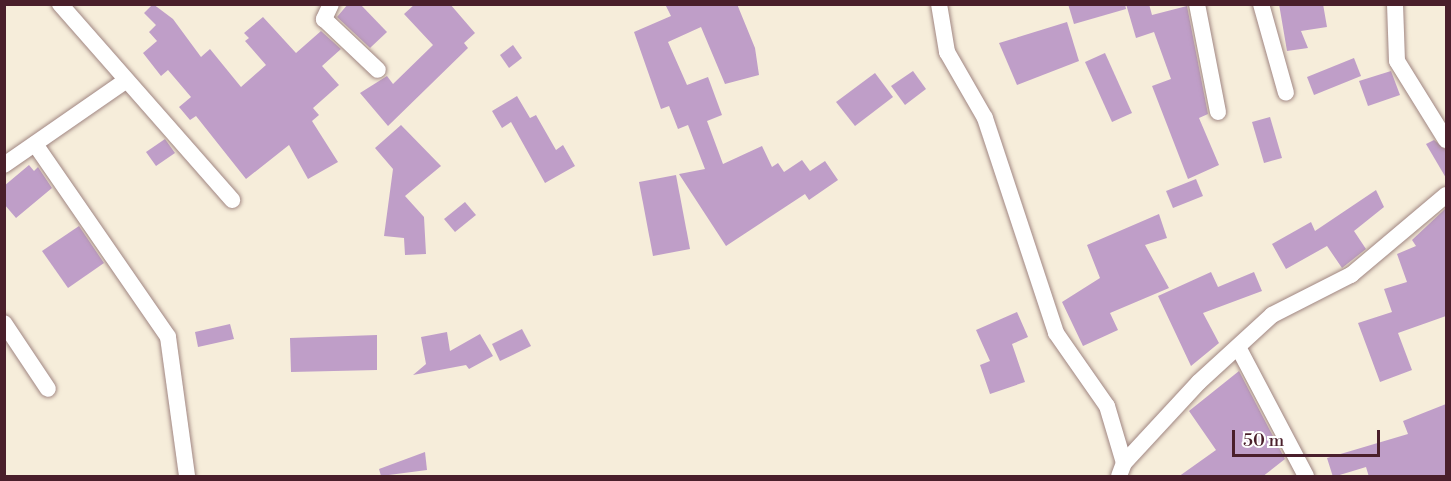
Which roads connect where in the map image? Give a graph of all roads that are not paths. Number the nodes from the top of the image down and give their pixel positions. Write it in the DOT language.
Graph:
graph roads {
  1 [pos="60,4"];
  2 [pos="331,4"];
  3 [pos="939,4"];
  4 [pos="1197,4"];
  5 [pos="1261,4"];
  6 [pos="1395,4"];
  7 [pos="378,70"];
  8 [pos="124,82"];
  9 [pos="1286,93"];
  10 [pos="1218,111"];
  11 [pos="1446,140"];
  12 [pos="35,144"];
  13 [pos="4,165"];
  14 [pos="1446,195"];
  15 [pos="232,200"];
  16 [pos="4,322"];
  17 [pos="1238,347"];
  18 [pos="48,389"];
  19 [pos="1122,470"];
  20 [pos="187,477"];
  21 [pos="1306,477"];
  1 -- 8 [label="street"];
  2 -- 7 [label="street"];
  3 -- 19 [label="street"];
  4 -- 10 [label="street"];
  5 -- 9 [label="street"];
  6 -- 11 [label="street"];
  8 -- 12 [label="street"];
  8 -- 15 [label="street"];
  12 -- 13 [label="street"];
  12 -- 20 [label="street"];
  14 -- 17 [label="street"];
  16 -- 18 [label="street"];
  17 -- 19 [label="street"];
  17 -- 21 [label="street"];
}
